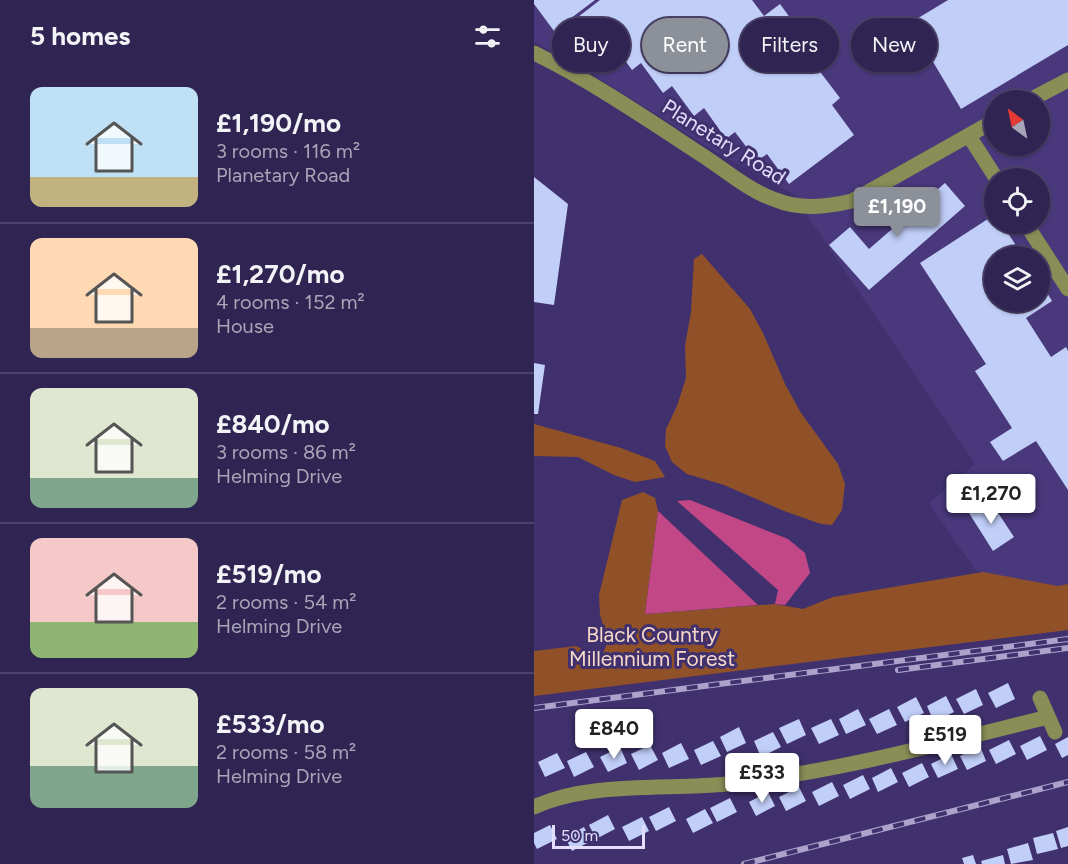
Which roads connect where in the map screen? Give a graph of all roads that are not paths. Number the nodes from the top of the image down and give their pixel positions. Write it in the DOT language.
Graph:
graph roads {
  1 [pos="534,52"];
  2 [pos="1068,80"];
  3 [pos="1049,90"];
  4 [pos="984,127"];
  5 [pos="969,136"];
  6 [pos="990,168"];
  7 [pos="1032,234"];
  8 [pos="1068,289"];
  9 [pos="1040,698"];
  10 [pos="1048,717"];
  11 [pos="1055,732"];
  12 [pos="534,807"];
  1 -- 5 [label="street, Planetary Road"];
  2 -- 3 [label="street"];
  4 -- 5 [label="street, Planetary Road"];
  5 -- 6 [label="street"];
  7 -- 8 [label="street"];
  9 -- 10 [label="street"];
  10 -- 11 [label="street"];
  10 -- 12 [label="street"];
}
